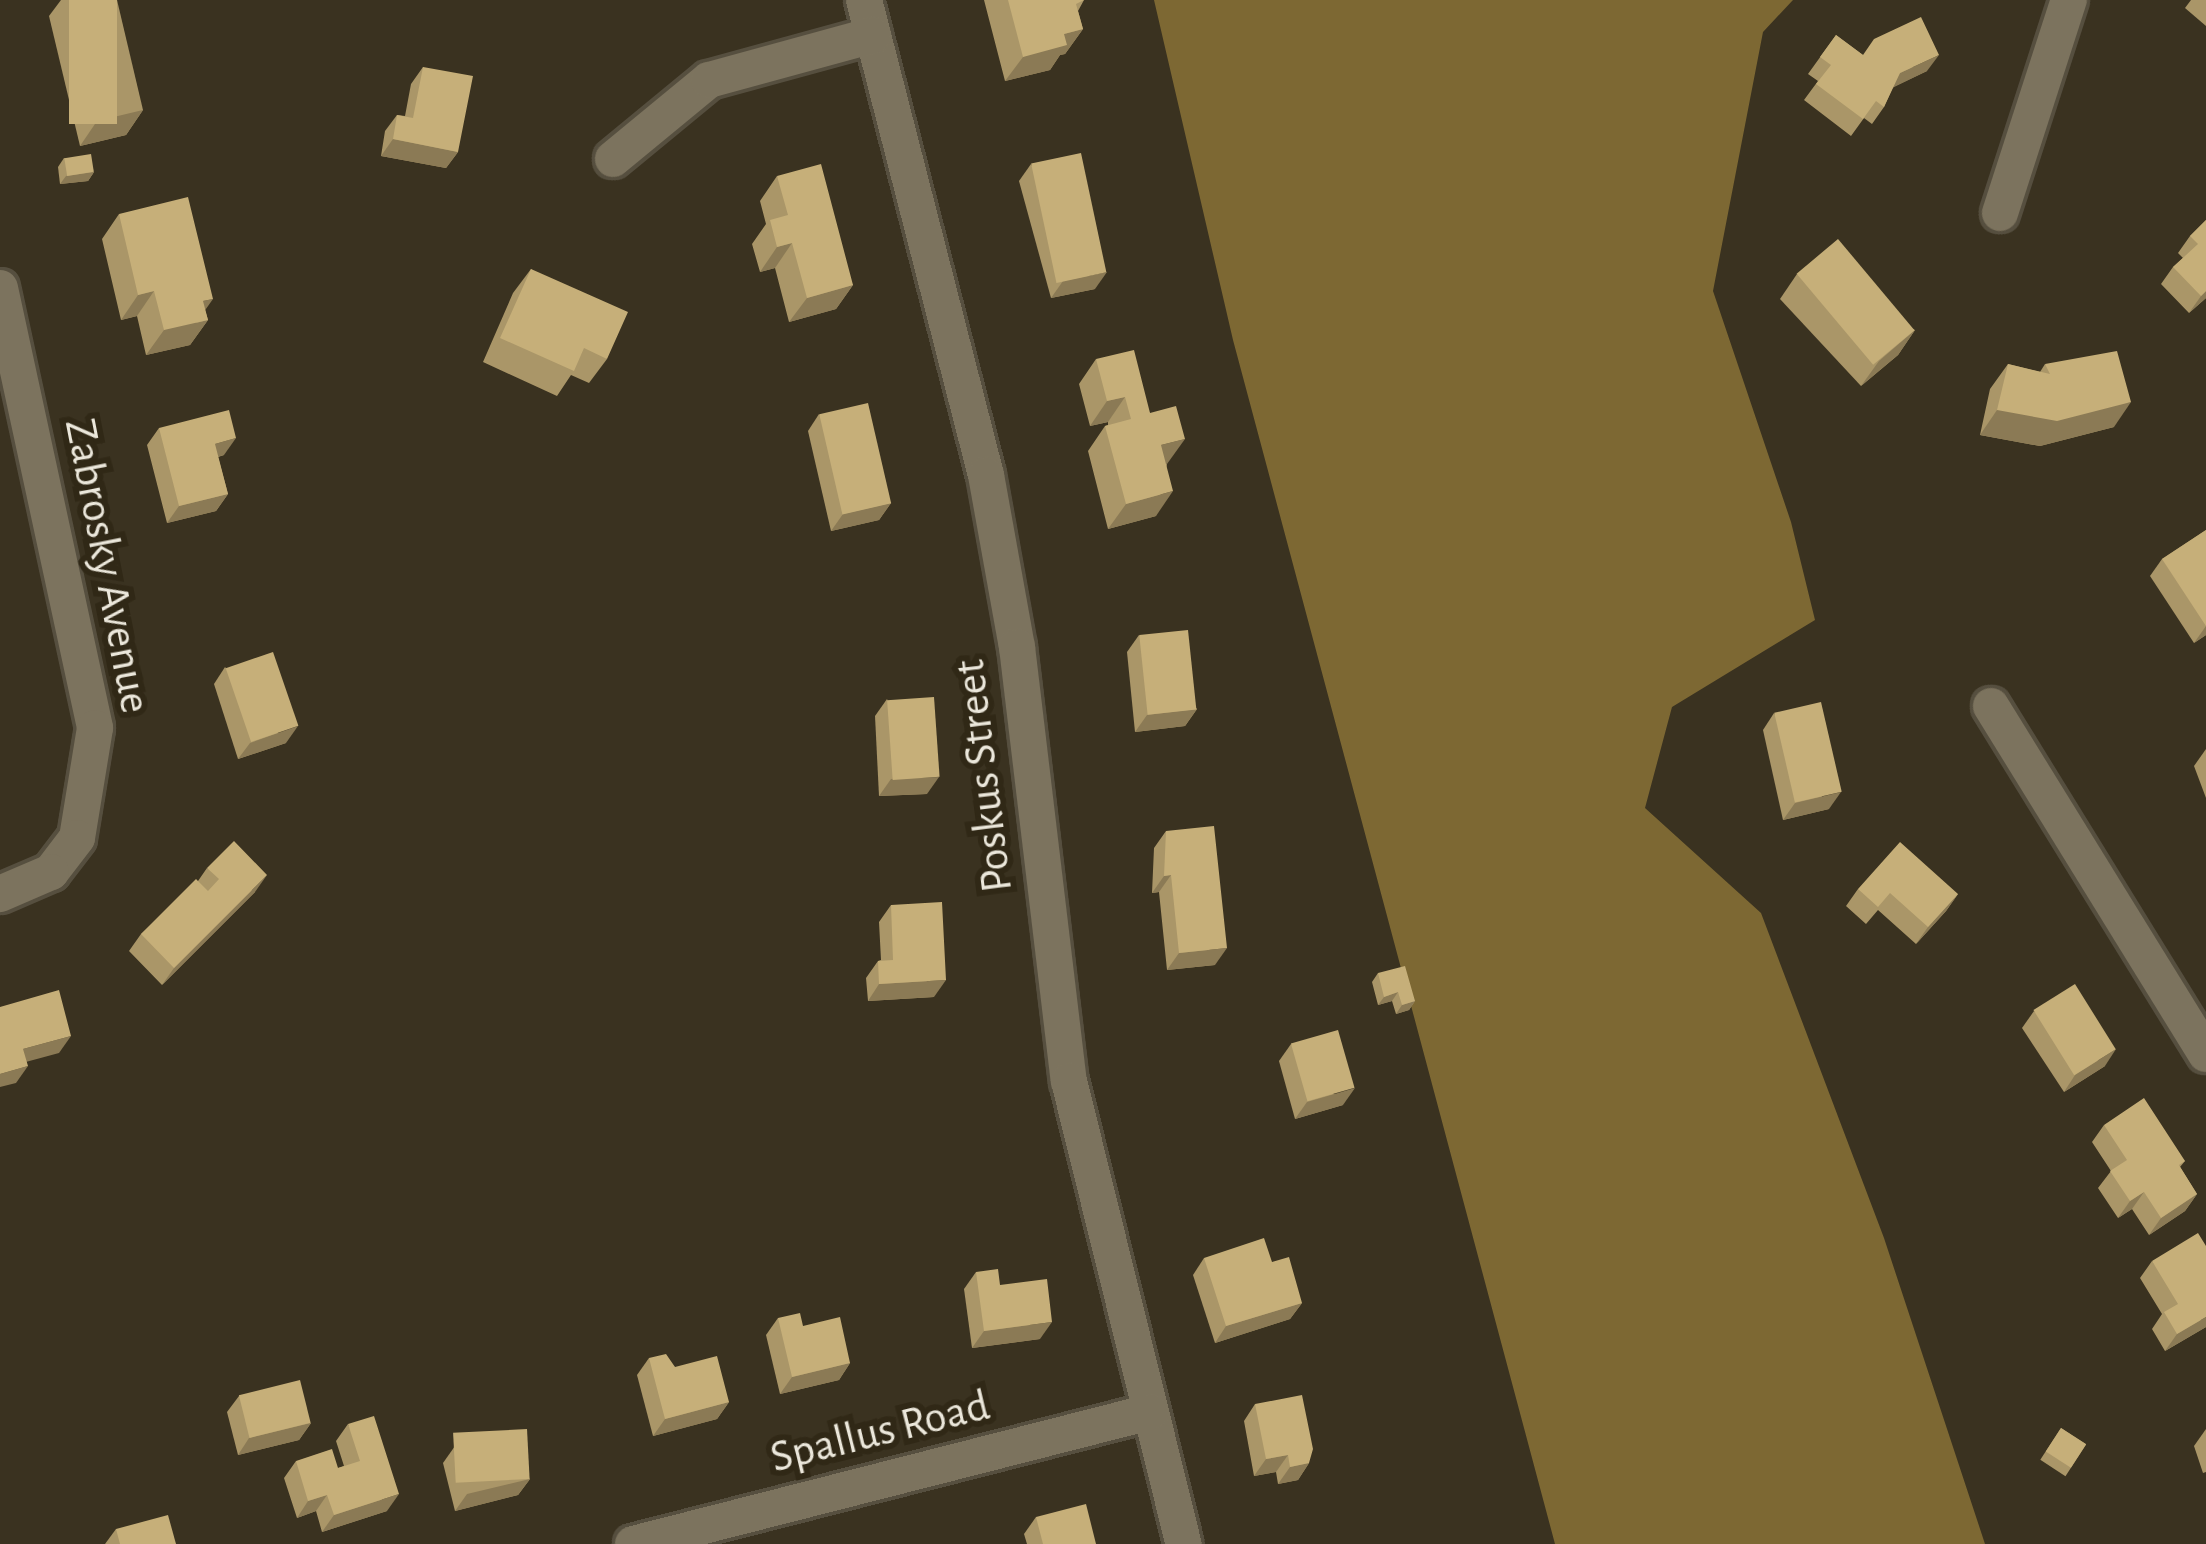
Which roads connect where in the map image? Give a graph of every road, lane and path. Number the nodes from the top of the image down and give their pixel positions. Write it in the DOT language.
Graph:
graph roads {
  1 [pos="2069,0"];
  2 [pos="868,17"];
  3 [pos="613,159"];
  4 [pos="2000,213"];
  5 [pos="0,288"];
  6 [pos="1991,706"];
  7 [pos="0,894"];
  8 [pos="2206,1054"];
  9 [pos="1150,1412"];
  10 [pos="633,1544"];
  11 [pos="1184,1544"];
  1 -- 4 [label="street"];
  2 -- 3 [label="street"];
  2 -- 9 [label="street, Poskus Street"];
  5 -- 7 [label="street, Zabrosky Avenue"];
  6 -- 8 [label="street"];
  9 -- 10 [label="street, Spallus Road"];
  9 -- 11 [label="street, Poskus Street"];
}
